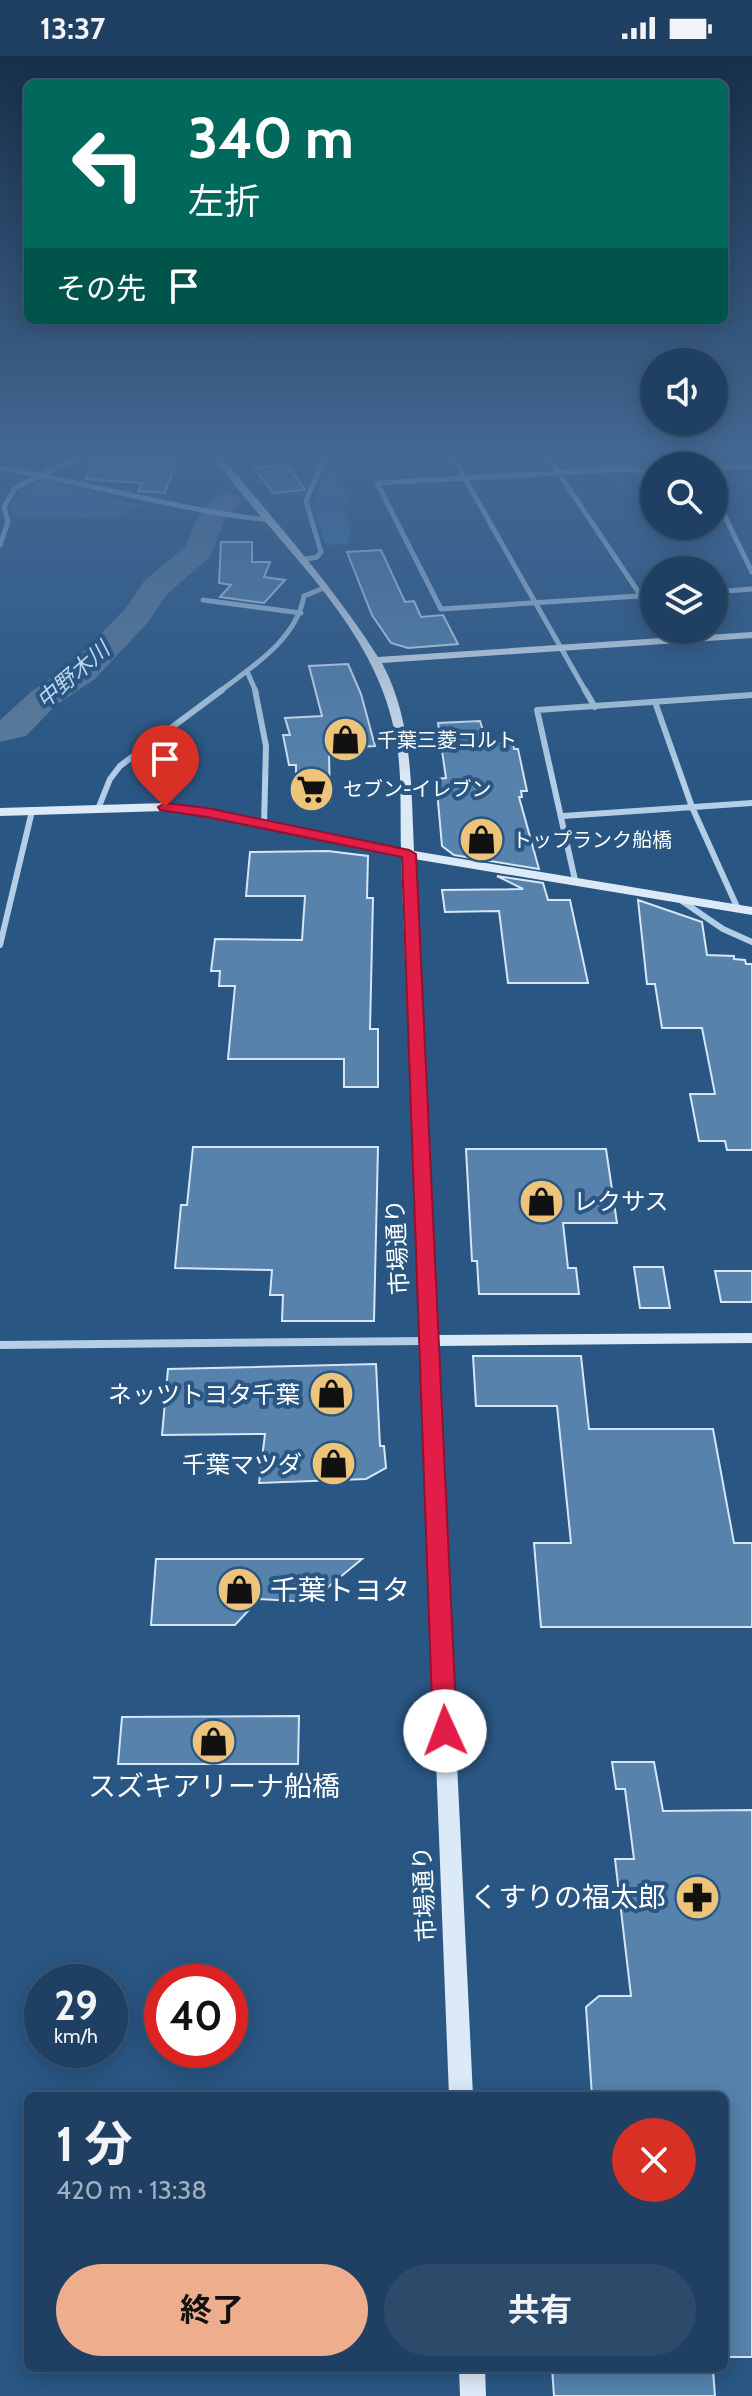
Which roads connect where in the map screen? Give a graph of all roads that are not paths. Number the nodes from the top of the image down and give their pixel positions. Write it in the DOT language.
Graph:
graph roads {
  1 [pos="304,563"];
  2 [pos="418,563"];
  3 [pos="514,563"];
  4 [pos="619,563"];
  5 [pos="324,588"];
  6 [pos="752,589"];
  7 [pos="728,591"];
  8 [pos="640,594"];
  9 [pos="640,596"];
  10 [pos="203,600"];
  11 [pos="537,603"];
  12 [pos="301,613"];
  13 [pos="752,635"];
  14 [pos="563,648"];
  15 [pos="375,660"];
  16 [pos="247,671"];
  17 [pos="752,695"];
  18 [pos="655,702"];
  19 [pos="595,707"];
  20 [pos="752,803"];
  21 [pos="692,807"];
  22 [pos="98,809"];
  23 [pos="32,811"];
  24 [pos="0,812"];
  25 [pos="563,816"];
  26 [pos="264,825"];
  27 [pos="409,854"];
  28 [pos="575,880"];
  29 [pos="675,896"];
  30 [pos="745,910"];
  31 [pos="2,925"];
  32 [pos="752,942"];
  33 [pos="0,945"];
  34 [pos="752,1338"];
  35 [pos="429,1341"];
  36 [pos="0,1345"];
  37 [pos="461,2092"];
  38 [pos="472,2372"];
  39 [pos="473,2396"];
  1 -- 5 [label="street, 市場通り"];
  2 -- 11 [label="street"];
  3 -- 11 [label="street"];
  4 -- 8 [label="street"];
  5 -- 12 [label="street"];
  5 -- 15 [label="street, 市場通り"];
  6 -- 7 [label="street"];
  9 -- 11 [label="street"];
  10 -- 12 [label="street"];
  11 -- 14 [label="street"];
  12 -- 16 [label="street"];
  13 -- 14 [label="street"];
  14 -- 15 [label="street"];
  14 -- 19 [label="street"];
  15 -- 27 [label="street, 市場通り"];
  16 -- 22 [label="street"];
  16 -- 26 [label="street"];
  17 -- 18 [label="street"];
  18 -- 19 [label="street"];
  18 -- 21 [label="street"];
  19 -- 25 [label="street"];
  20 -- 21 [label="street"];
  21 -- 25 [label="street"];
  21 -- 30 [label="street"];
  22 -- 23 [label="street"];
  22 -- 26 [label="street"];
  23 -- 24 [label="street"];
  23 -- 31 [label="street"];
  25 -- 28 [label="street"];
  26 -- 27 [label="street"];
  27 -- 28 [label="street"];
  27 -- 35 [label="street, 市場通り"];
  28 -- 29 [label="street"];
  29 -- 30 [label="street"];
  29 -- 32 [label="street"];
  31 -- 33 [label="street"];
  34 -- 35 [label="street"];
  35 -- 36 [label="street"];
  35 -- 37 [label="street, 市場通り"];
  38 -- 39 [label="street"];
}
